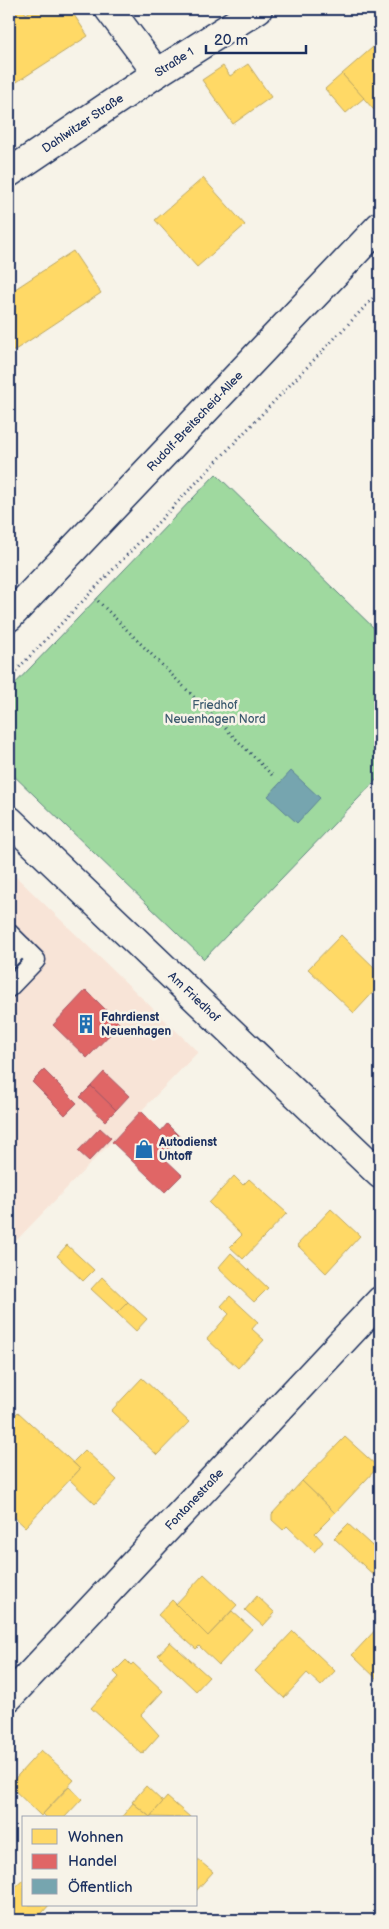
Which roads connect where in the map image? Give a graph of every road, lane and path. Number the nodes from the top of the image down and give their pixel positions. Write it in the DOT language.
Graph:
graph roads {
  1 [pos="109,9"];
  2 [pos="258,9"];
  3 [pos="157,73"];
  4 [pos="9,173"];
  5 [pos="380,226"];
  6 [pos="380,291"];
  7 [pos="98,601"];
  8 [pos="9,617"];
  9 [pos="9,678"];
  10 [pos="273,776"];
  11 [pos="10,824"];
  12 [pos="9,933"];
  13 [pos="22,946"];
  14 [pos="9,959"];
  15 [pos="9,988"];
  16 [pos="380,1174"];
  17 [pos="380,1301"];
  18 [pos="9,1697"];
  1 -- 3 [label="street, Straße 1"];
  2 -- 3 [label="street, Straße 1"];
  3 -- 4 [label="street, Dahlwitzer Straße"];
  5 -- 8 [label="street, Rudolf-Breitscheid-Allee"];
  6 -- 9 [label="path"];
  7 -- 10 [label="path"];
  11 -- 16 [label="street, Am Friedhof"];
  12 -- 13 [label="lane"];
  13 -- 14 [label="lane"];
  13 -- 15 [label="lane"];
  17 -- 18 [label="street, Fontanestraße"];
}
